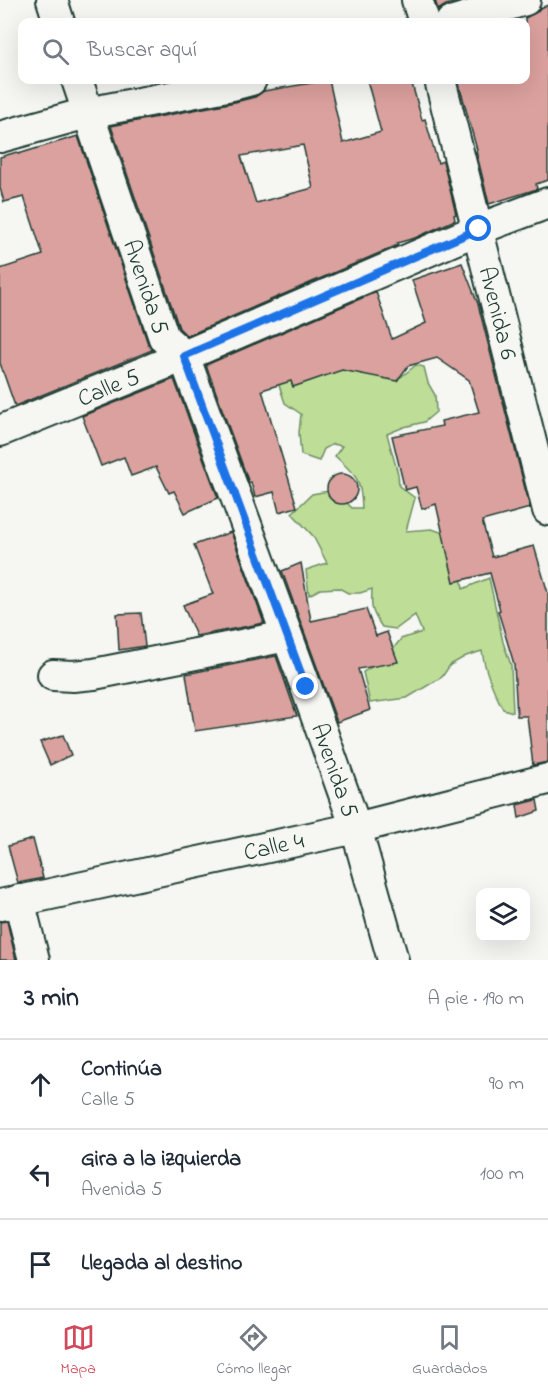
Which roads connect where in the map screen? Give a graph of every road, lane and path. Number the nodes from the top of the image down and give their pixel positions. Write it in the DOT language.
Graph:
graph roads {
  1 [pos="52,0"];
  2 [pos="417,0"];
  3 [pos="525,0"];
  4 [pos="58,18"];
  5 [pos="423,18"];
  6 [pos="464,18"];
  7 [pos="78,84"];
  8 [pos="236,84"];
  9 [pos="441,84"];
  10 [pos="87,113"];
  11 [pos="0,137"];
  12 [pos="548,203"];
  13 [pos="479,229"];
  14 [pos="184,356"];
  15 [pos="0,432"];
  16 [pos="546,493"];
  17 [pos="287,636"];
  18 [pos="53,675"];
  19 [pos="548,780"];
  20 [pos="356,828"];
  21 [pos="10,902"];
  22 [pos="34,960"];
  23 [pos="393,960"];
  1 -- 4 [label="street"];
  2 -- 5 [label="street"];
  3 -- 6 [label="street"];
  7 -- 10 [label="street, Avenida 5"];
  8 -- 10 [label="street"];
  9 -- 13 [label="street, Avenida 6"];
  10 -- 11 [label="street"];
  10 -- 14 [label="street, Avenida 5"];
  12 -- 13 [label="street, Calle 5"];
  13 -- 14 [label="street, Calle 5"];
  13 -- 16 [label="street, Avenida 6"];
  14 -- 15 [label="street, Calle 5"];
  14 -- 17 [label="street, Avenida 5"];
  17 -- 18 [label="street"];
  17 -- 20 [label="street, Avenida 5"];
  19 -- 20 [label="street, Calle 4"];
  20 -- 21 [label="street, Calle 4"];
  20 -- 23 [label="street, Avenida 5"];
  21 -- 22 [label="street"];
}
